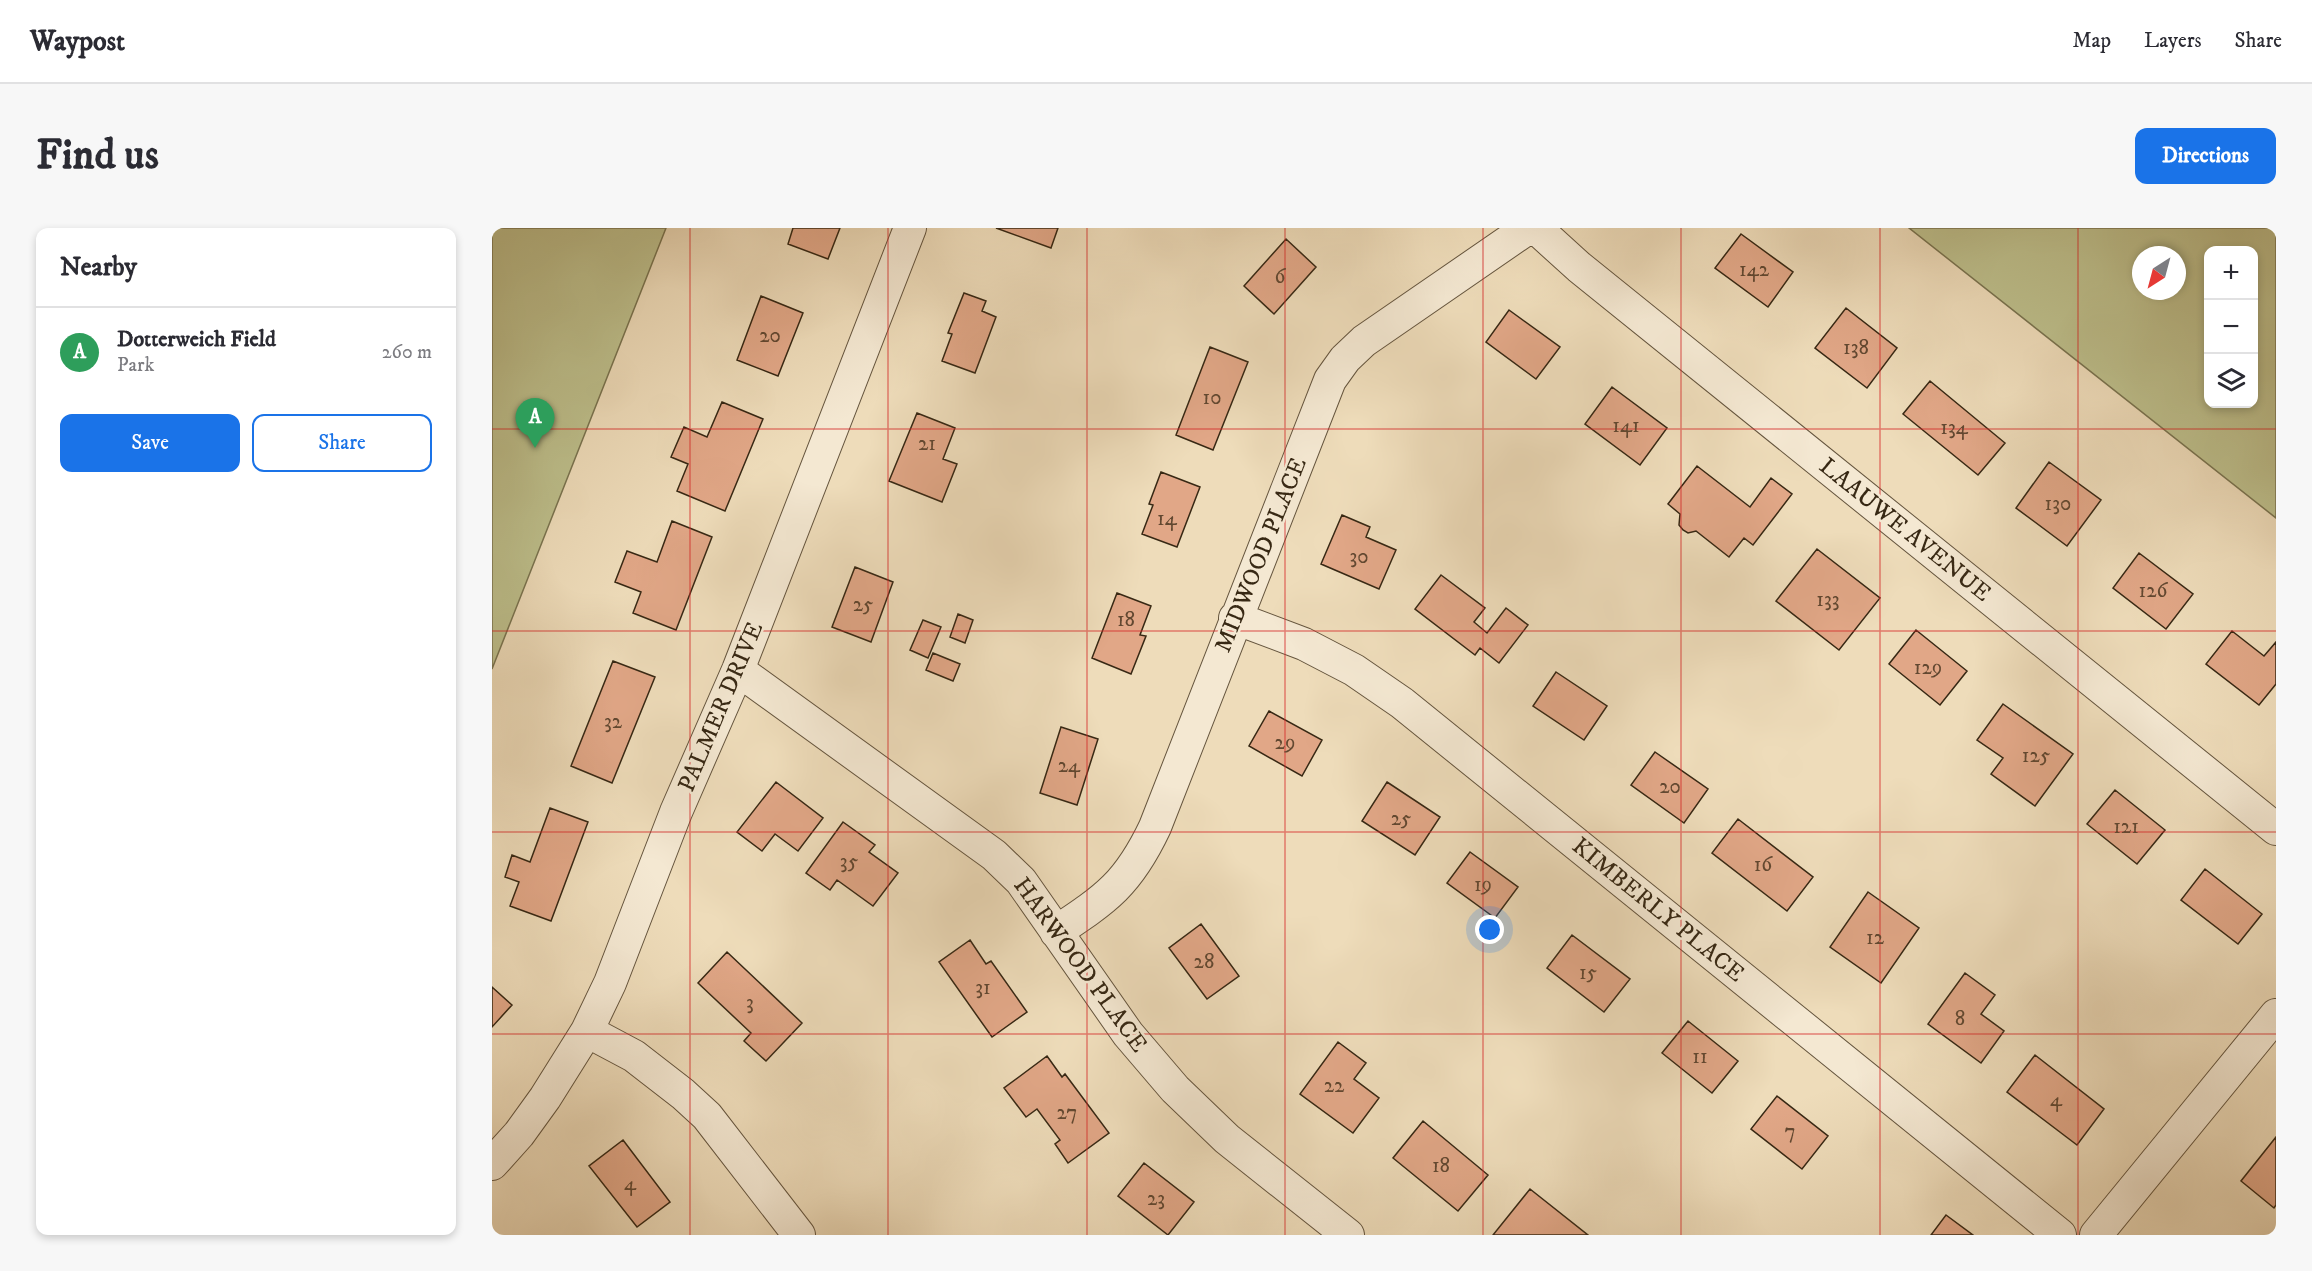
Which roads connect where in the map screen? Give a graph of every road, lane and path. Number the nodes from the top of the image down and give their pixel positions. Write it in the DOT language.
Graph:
graph roads {
  1 [pos="910,228"];
  2 [pos="1528,228"];
  3 [pos="1536,228"];
  4 [pos="1236,618"];
  5 [pos="738,670"];
  6 [pos="2276,829"];
  7 [pos="1056,932"];
  8 [pos="2276,1015"];
  9 [pos="587,1032"];
  10 [pos="494,1159"];
  11 [pos="799,1235"];
  12 [pos="1348,1235"];
  13 [pos="2061,1235"];
  14 [pos="2096,1235"];
  1 -- 5 [label="street, PALMER DRIVE"];
  2 -- 4 [label="street, MIDWOOD PLACE"];
  3 -- 6 [label="street, LAAUWE AVENUE"];
  4 -- 7 [label="street, MIDWOOD PLACE"];
  4 -- 13 [label="street, KIMBERLY PLACE"];
  5 -- 7 [label="street, HARWOOD PLACE"];
  5 -- 9 [label="street, PALMER DRIVE"];
  7 -- 12 [label="street, HARWOOD PLACE"];
  8 -- 14 [label="street"];
  9 -- 10 [label="street, PALMER DRIVE"];
  9 -- 11 [label="street"];
}
